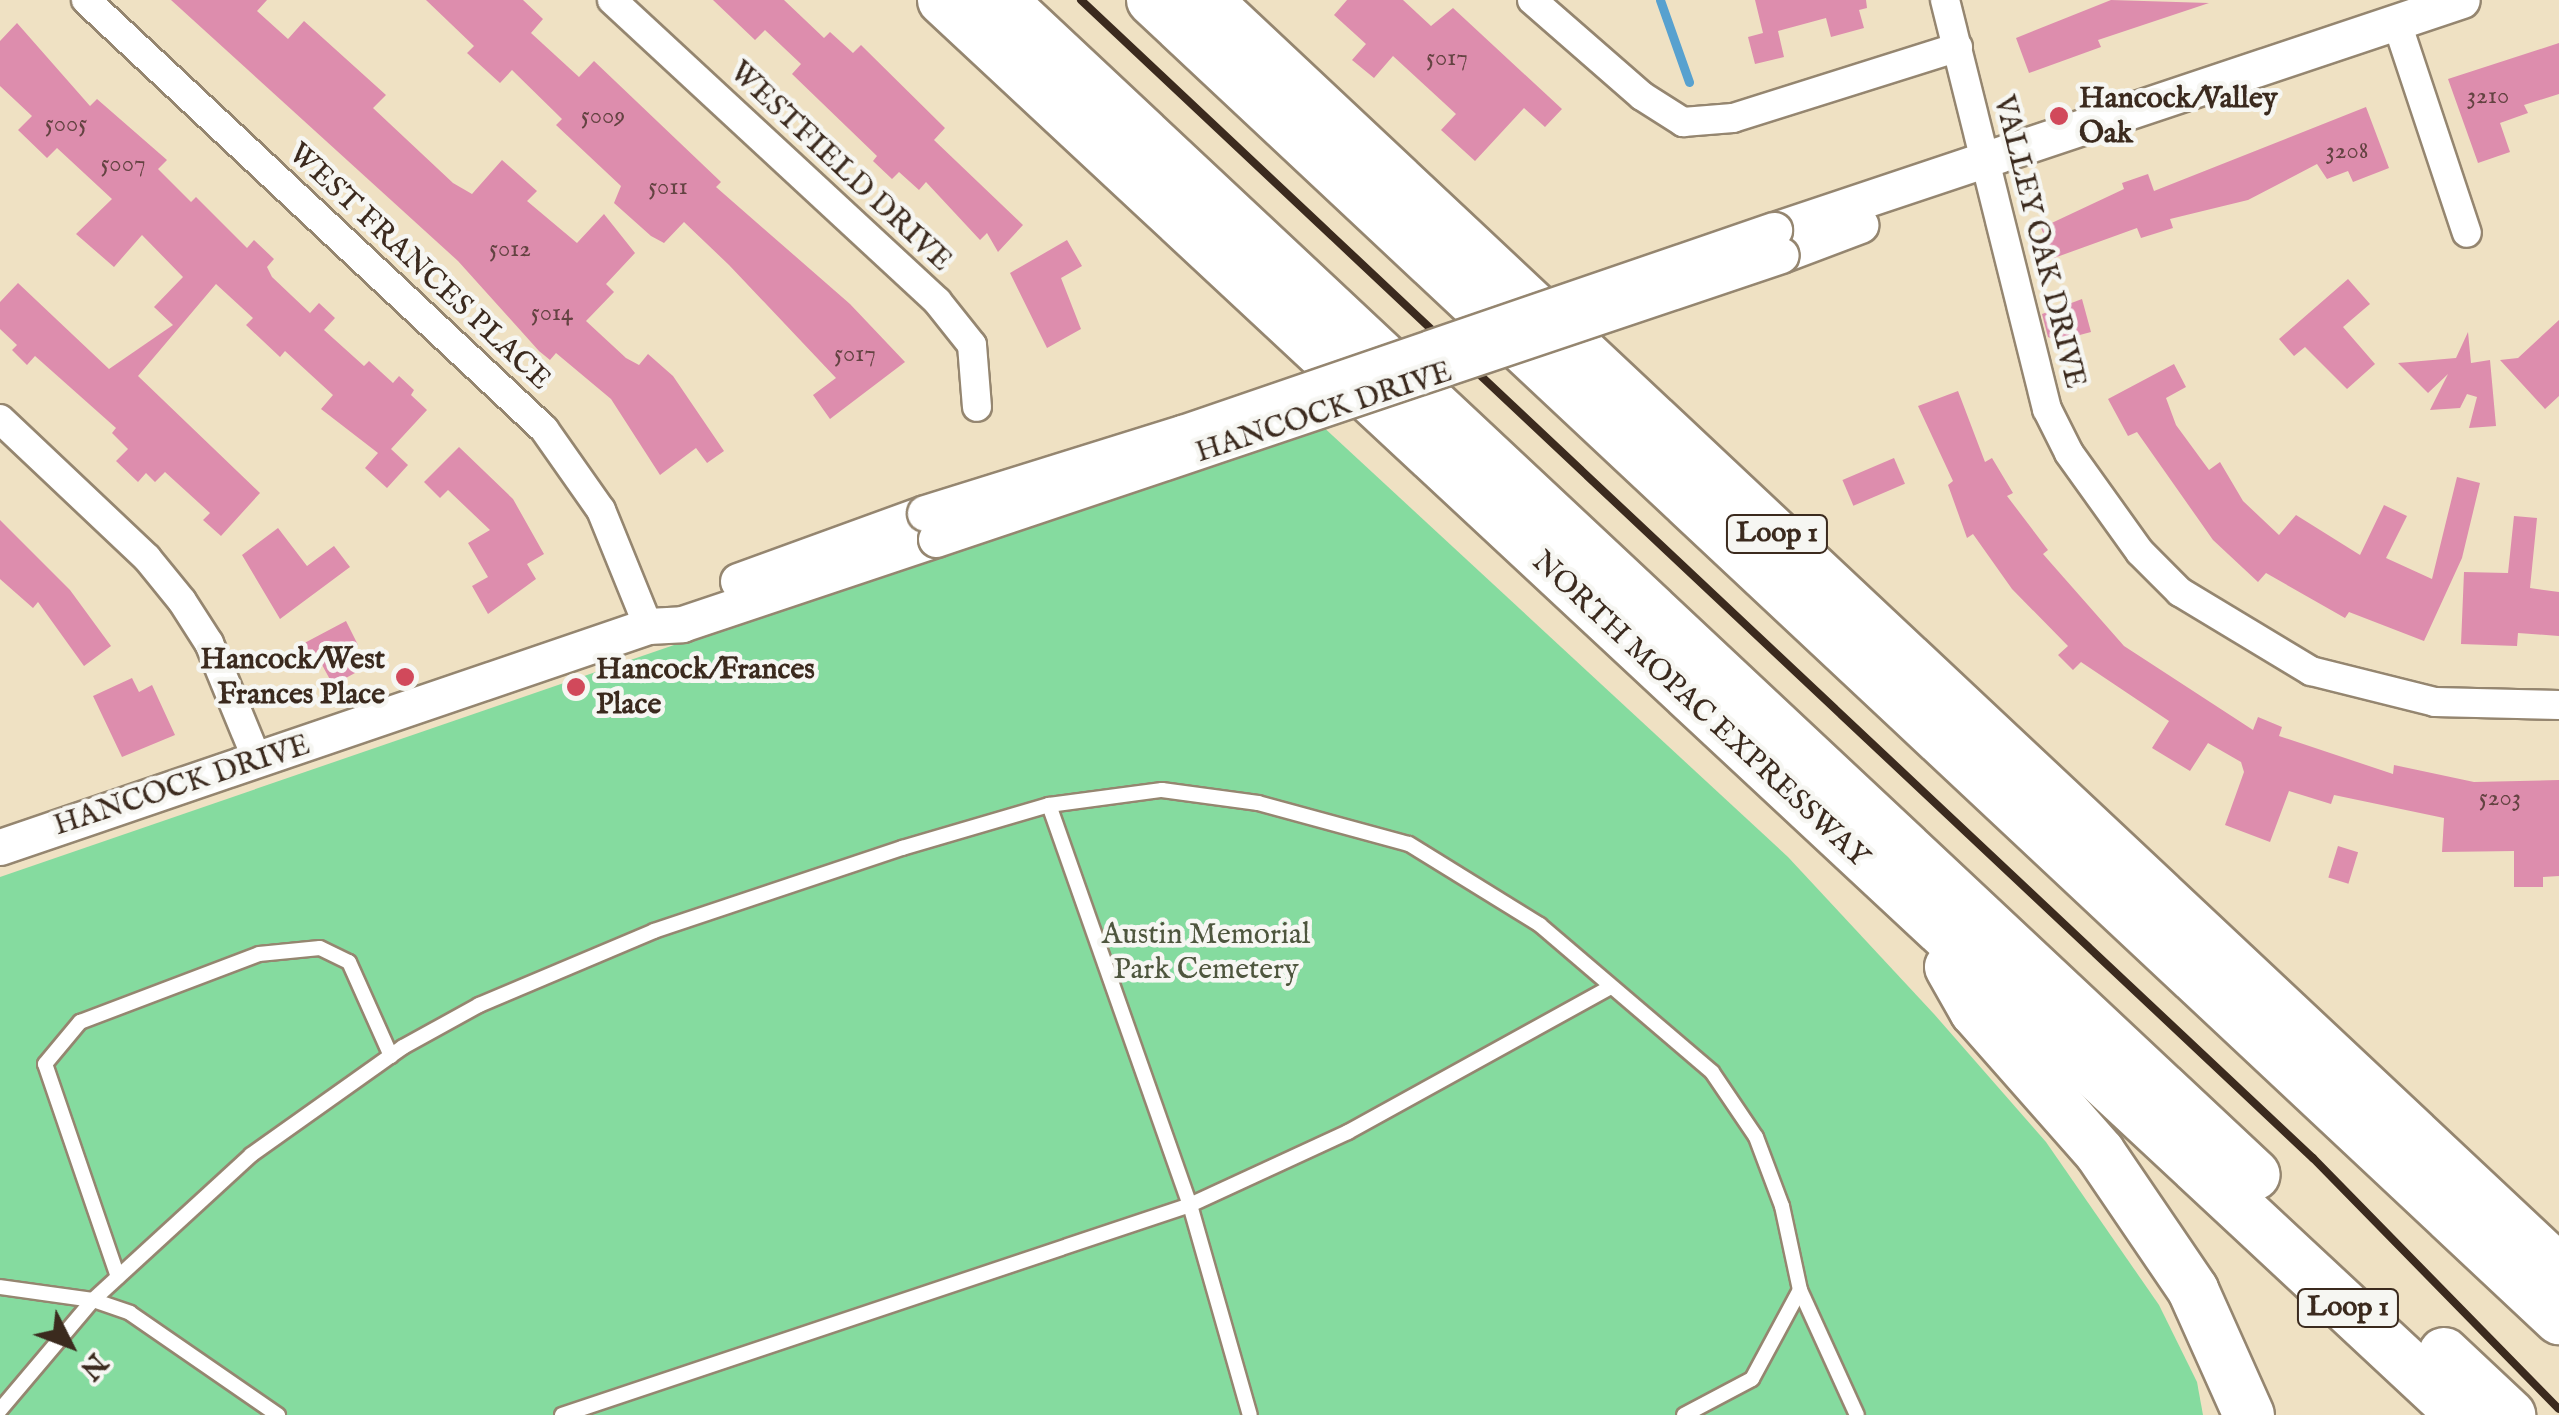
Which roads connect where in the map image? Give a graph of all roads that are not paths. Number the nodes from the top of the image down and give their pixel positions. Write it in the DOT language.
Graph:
graph roads {
  1 [pos="86,0"];
  2 [pos="612,0"];
  3 [pos="944,0"];
  4 [pos="1001,0"];
  5 [pos="1152,0"];
  6 [pos="1206,0"];
  7 [pos="1532,0"];
  8 [pos="1945,0"];
  9 [pos="2462,0"];
  10 [pos="2397,23"];
  11 [pos="1958,47"];
  12 [pos="1987,163"];
  13 [pos="2467,232"];
  14 [pos="977,408"];
  15 [pos="0,420"];
  16 [pos="648,626"];
  17 [pos="2559,705"];
  18 [pos="258,762"];
  19 [pos="1049,805"];
  20 [pos="0,847"];
  21 [pos="1923,919"];
  22 [pos="1609,988"];
  23 [pos="390,1056"];
  24 [pos="2347,1068"];
  25 [pos="2245,1189"];
  26 [pos="1190,1205"];
  27 [pos="2559,1222"];
  28 [pos="2559,1270"];
  29 [pos="118,1277"];
  30 [pos="0,1286"];
  31 [pos="1800,1290"];
  32 [pos="93,1300"];
  33 [pos="2559,1320"];
  34 [pos="0,1410"];
  35 [pos="278,1415"];
  36 [pos="562,1415"];
  37 [pos="1250,1415"];
  38 [pos="1684,1415"];
  39 [pos="1858,1415"];
  40 [pos="2250,1415"];
  41 [pos="2462,1415"];
  42 [pos="2510,1415"];
  1 -- 16 [label="street, WEST FRANCES PLACE"];
  2 -- 14 [label="street, WESTFIELD DRIVE"];
  3 -- 21 [label="highway, NORTH MOPAC EXPRESSWAY / Loop 1"];
  4 -- 25 [label="highway"];
  5 -- 33 [label="highway"];
  6 -- 24 [label="highway, Loop 1"];
  7 -- 11 [label="street"];
  8 -- 11 [label="street, VALLEY OAK DRIVE"];
  9 -- 10 [label="street, HANCOCK DRIVE"];
  10 -- 12 [label="street, HANCOCK DRIVE"];
  10 -- 13 [label="street"];
  11 -- 12 [label="street, VALLEY OAK DRIVE"];
  12 -- 16 [label="street, HANCOCK DRIVE, bridge"];
  12 -- 17 [label="street, VALLEY OAK DRIVE"];
  15 -- 18 [label="street"];
  16 -- 18 [label="street, HANCOCK DRIVE"];
  18 -- 20 [label="street, HANCOCK DRIVE"];
  19 -- 22 [label="lane"];
  19 -- 23 [label="lane"];
  19 -- 26 [label="lane"];
  21 -- 25 [label="highway, NORTH MOPAC EXPRESSWAY / Loop 1"];
  21 -- 40 [label="highway"];
  22 -- 26 [label="lane"];
  22 -- 31 [label="lane"];
  23 -- 29 [label="lane"];
  23 -- 29 [label="lane"];
  24 -- 27 [label="highway"];
  24 -- 28 [label="highway, Loop 1"];
  25 -- 41 [label="highway, NORTH MOPAC EXPRESSWAY / Loop 1"];
  25 -- 42 [label="highway"];
  26 -- 36 [label="lane"];
  26 -- 37 [label="lane"];
  29 -- 32 [label="lane"];
  30 -- 32 [label="lane"];
  31 -- 38 [label="lane"];
  31 -- 39 [label="lane"];
  32 -- 34 [label="lane"];
  32 -- 35 [label="lane"];
}
